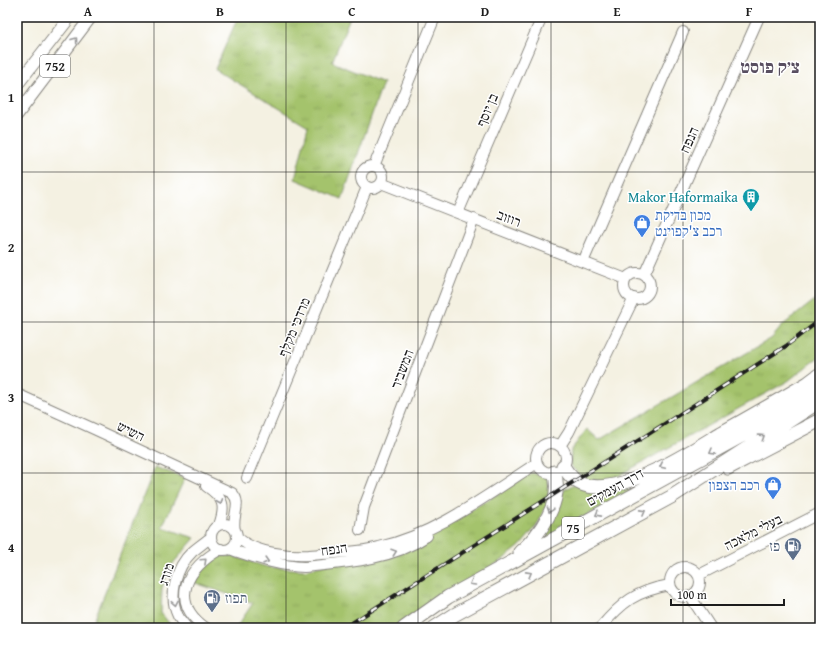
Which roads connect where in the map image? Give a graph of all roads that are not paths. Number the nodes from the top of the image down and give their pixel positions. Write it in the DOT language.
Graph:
graph roads {
  1 [pos="70,17"];
  2 [pos="91,17"];
  3 [pos="435,17"];
  4 [pos="542,17"];
  5 [pos="758,17"];
  6 [pos="683,32"];
  7 [pos="17,84"];
  8 [pos="17,115"];
  9 [pos="374,166"];
  10 [pos="381,183"];
  11 [pos="367,187"];
  12 [pos="458,213"];
  13 [pos="474,220"];
  14 [pos="583,262"];
  15 [pos="644,275"];
  16 [pos="626,279"];
  17 [pos="634,298"];
  18 [pos="820,374"];
  19 [pos="820,386"];
  20 [pos="794,391"];
  21 [pos="17,394"];
  22 [pos="820,401"];
  23 [pos="820,420"];
  24 [pos="747,433"];
  25 [pos="560,446"];
  26 [pos="537,463"];
  27 [pos="558,469"];
  28 [pos="181,470"];
  29 [pos="247,478"];
  30 [pos="671,497"];
  31 [pos="820,513"];
  32 [pos="219,525"];
  33 [pos="438,526"];
  34 [pos="360,530"];
  35 [pos="236,533"];
  36 [pos="211,537"];
  37 [pos="225,549"];
  38 [pos="489,574"];
  39 [pos="699,575"];
  40 [pos="670,585"];
  41 [pos="690,596"];
  42 [pos="188,628"];
  43 [pos="206,628"];
  44 [pos="404,628"];
  45 [pos="434,628"];
  46 [pos="600,628"];
  47 [pos="711,628"];
  1 -- 7 [label="main road, 752"];
  8 -- 2 [label="main road, 752, one-way"];
  3 -- 9 [label="street"];
  4 -- 12 [label="street, בן יוסף"];
  5 -- 15 [label="street, הנפח"];
  6 -- 14 [label="street"];
  9 -- 10 [label="street"];
  9 -- 11 [label="street"];
  10 -- 11 [label="street"];
  10 -- 12 [label="street, רוזוב"];
  11 -- 29 [label="street, מרדכי מקלף"];
  12 -- 13 [label="street, רוזוב"];
  13 -- 14 [label="street, רוזוב"];
  13 -- 34 [label="street, המשביר"];
  14 -- 16 [label="street, רוזוב"];
  15 -- 16 [label="street"];
  15 -- 17 [label="street"];
  16 -- 17 [label="street"];
  17 -- 25 [label="street"];
  18 -- 20 [label="highway"];
  19 -- 24 [label="highway, דרך העמקים / 75"];
  20 -- 24 [label="highway"];
  20 -- 27 [label="highway, one-way"];
  21 -- 28 [label="street, השיש"];
  30 -- 22 [label="highway, 75, one-way"];
  23 -- 30 [label="highway"];
  24 -- 38 [label="highway, דרך העמקים / 75, one-way"];
  25 -- 26 [label="street"];
  25 -- 27 [label="street"];
  26 -- 27 [label="street"];
  26 -- 33 [label="street, הנפח"];
  27 -- 38 [label="highway, one-way"];
  28 -- 32 [label="street, one-way"];
  28 -- 35 [label="street, השיש"];
  45 -- 30 [label="highway, 75, one-way"];
  31 -- 39 [label="street, בעלי מלאכה"];
  32 -- 35 [label="street"];
  32 -- 36 [label="street"];
  33 -- 35 [label="street, הנפח"];
  37 -- 33 [label="street, הנפח, one-way"];
  35 -- 37 [label="street"];
  36 -- 37 [label="street"];
  36 -- 42 [label="street, מורג, one-way"];
  43 -- 37 [label="street, מורג, one-way"];
  38 -- 44 [label="highway, דרך העמקים / 75, one-way"];
  39 -- 40 [label="street"];
  39 -- 41 [label="street"];
  40 -- 41 [label="street"];
  40 -- 46 [label="street"];
  41 -- 47 [label="street"];
}
